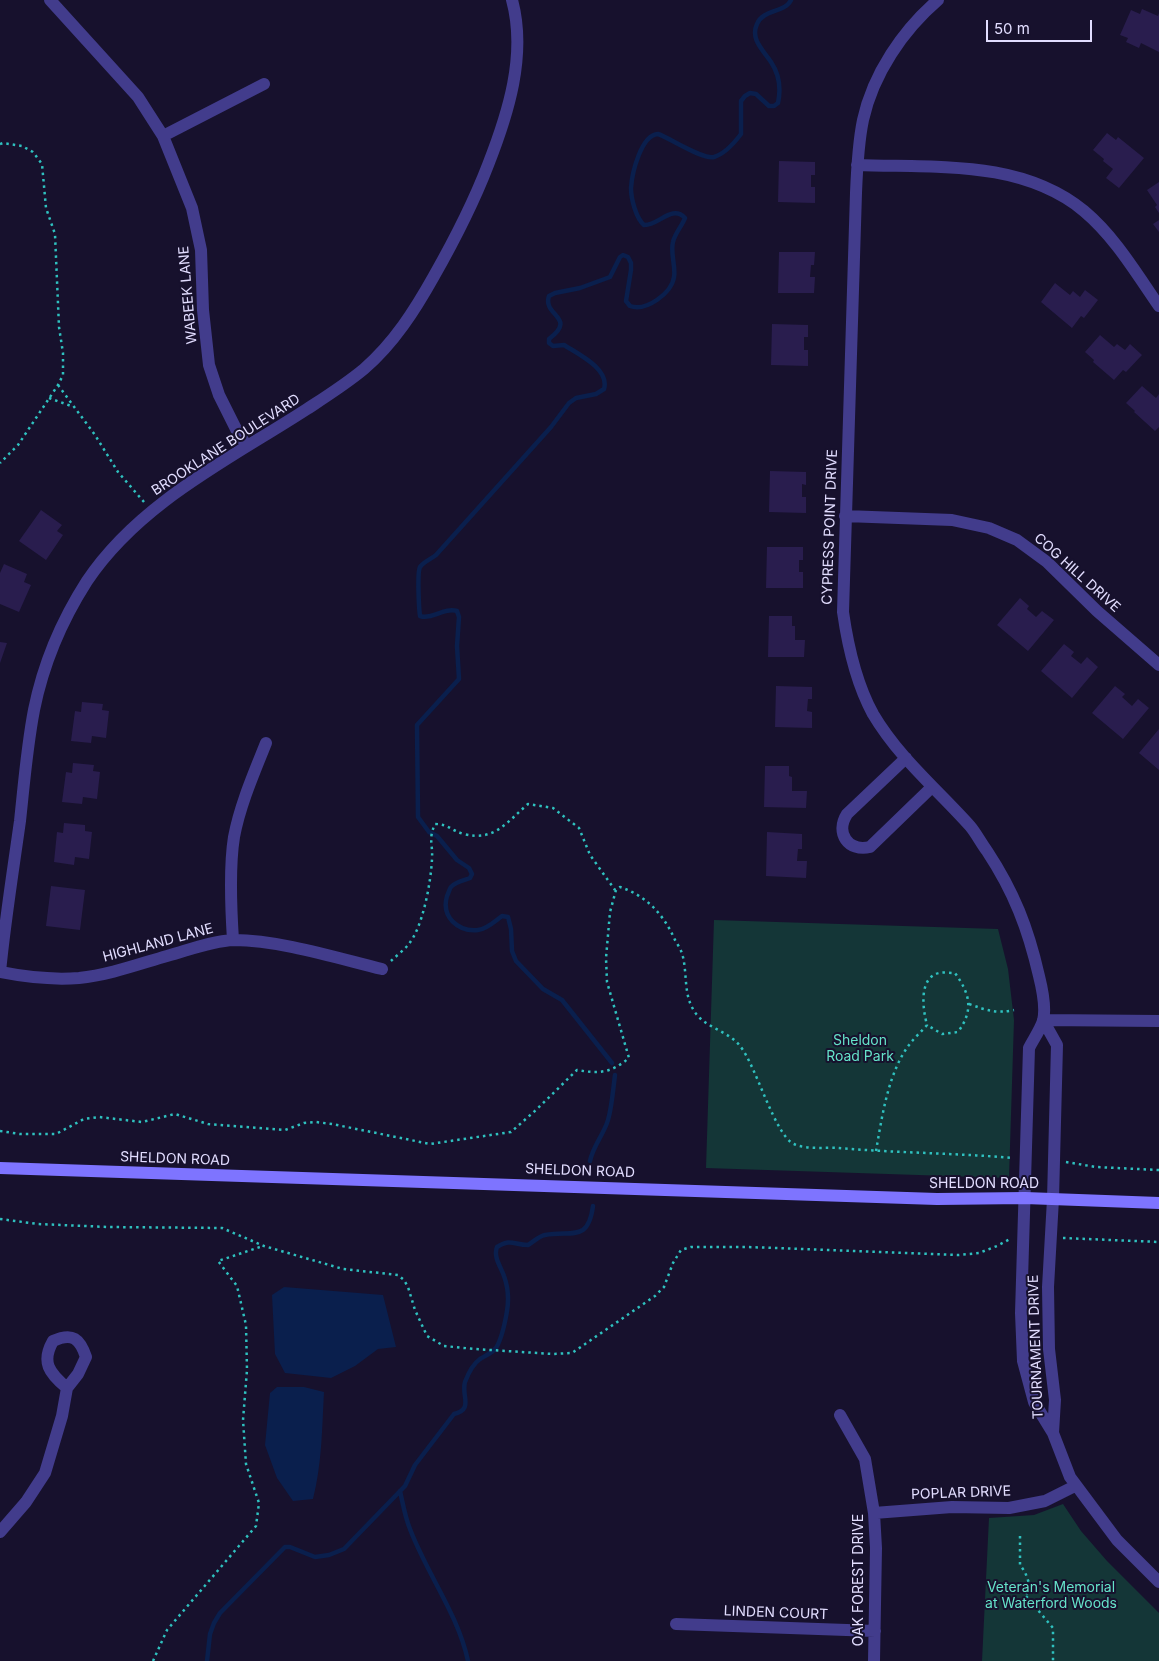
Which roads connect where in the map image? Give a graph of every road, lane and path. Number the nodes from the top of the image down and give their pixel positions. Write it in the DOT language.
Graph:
graph roads {
  1 [pos="50,0"];
  2 [pos="512,0"];
  3 [pos="938,0"];
  4 [pos="264,84"];
  5 [pos="163,136"];
  6 [pos="0,144"];
  7 [pos="858,165"];
  8 [pos="1159,306"];
  9 [pos="58,385"];
  10 [pos="49,398"];
  11 [pos="73,406"];
  12 [pos="247,446"];
  13 [pos="0,463"];
  14 [pos="152,511"];
  15 [pos="845,516"];
  16 [pos="1159,665"];
  17 [pos="266,743"];
  18 [pos="906,758"];
  19 [pos="932,787"];
  20 [pos="615,891"];
  21 [pos="233,940"];
  22 [pos="382,969"];
  23 [pos="0,972"];
  24 [pos="969,1004"];
  25 [pos="1014,1010"];
  26 [pos="1043,1020"];
  27 [pos="1159,1021"];
  28 [pos="927,1025"];
  29 [pos="0,1131"];
  30 [pos="0,1168"];
  31 [pos="1025,1198"];
  32 [pos="1053,1199"];
  33 [pos="1159,1203"];
  34 [pos="0,1219"];
  35 [pos="1024,1238"];
  36 [pos="1051,1238"];
  37 [pos="1159,1242"];
  38 [pos="264,1246"];
  39 [pos="66,1388"];
  40 [pos="840,1415"];
  41 [pos="1052,1433"];
  42 [pos="1075,1486"];
  43 [pos="874,1513"];
  44 [pos="0,1532"];
  45 [pos="1020,1536"];
  46 [pos="1159,1582"];
  47 [pos="1026,1596"];
  48 [pos="1020,1602"];
  49 [pos="676,1624"];
  50 [pos="875,1632"];
  51 [pos="153,1661"];
  52 [pos="874,1661"];
  53 [pos="1053,1661"];
  1 -- 5 [label="street, WABEEK LANE"];
  2 -- 12 [label="street, BROOKLANE BOULEVARD"];
  3 -- 7 [label="street, CYPRESS POINT DRIVE"];
  4 -- 5 [label="street"];
  5 -- 12 [label="street, WABEEK LANE"];
  6 -- 9 [label="path"];
  7 -- 8 [label="street"];
  7 -- 15 [label="street, CYPRESS POINT DRIVE"];
  9 -- 10 [label="path"];
  9 -- 11 [label="path"];
  10 -- 11 [label="path"];
  10 -- 13 [label="path"];
  11 -- 14 [label="path"];
  12 -- 14 [label="street, BROOKLANE BOULEVARD"];
  14 -- 23 [label="street, BROOKLANE BOULEVARD"];
  15 -- 16 [label="street, COG HILL DRIVE"];
  15 -- 18 [label="street, CYPRESS POINT DRIVE"];
  17 -- 21 [label="street"];
  18 -- 19 [label="street, CYPRESS POINT DRIVE"];
  18 -- 19 [label="street"];
  19 -- 26 [label="street, CYPRESS POINT DRIVE"];
  20 -- 22 [label="path"];
  20 -- 28 [label="path"];
  20 -- 29 [label="path"];
  21 -- 22 [label="street, HIGHLAND LANE"];
  21 -- 23 [label="street, HIGHLAND LANE"];
  24 -- 25 [label="path"];
  24 -- 28 [label="path"];
  24 -- 28 [label="path"];
  26 -- 27 [label="street"];
  26 -- 31 [label="street, CYPRESS POINT DRIVE"];
  26 -- 32 [label="street, CYPRESS POINT DRIVE"];
  30 -- 31 [label="main road, SHELDON ROAD"];
  31 -- 32 [label="main road, SHELDON ROAD"];
  31 -- 35 [label="street, TOURNAMENT DRIVE"];
  32 -- 33 [label="main road, SHELDON ROAD"];
  32 -- 36 [label="street, TOURNAMENT DRIVE"];
  34 -- 38 [label="path"];
  35 -- 38 [label="path"];
  35 -- 41 [label="street, TOURNAMENT DRIVE"];
  36 -- 37 [label="path"];
  36 -- 41 [label="street, TOURNAMENT DRIVE"];
  38 -- 51 [label="path"];
  39 -- 44 [label="street"];
  40 -- 43 [label="street, OAK FOREST DRIVE"];
  41 -- 42 [label="street, TOURNAMENT DRIVE"];
  42 -- 43 [label="street, POPLAR DRIVE"];
  42 -- 46 [label="street, TOURNAMENT DRIVE"];
  43 -- 50 [label="street, OAK FOREST DRIVE"];
  45 -- 47 [label="path"];
  47 -- 48 [label="path"];
  47 -- 53 [label="path"];
  49 -- 50 [label="street, LINDEN COURT"];
  50 -- 52 [label="street, OAK FOREST DRIVE"];
}
